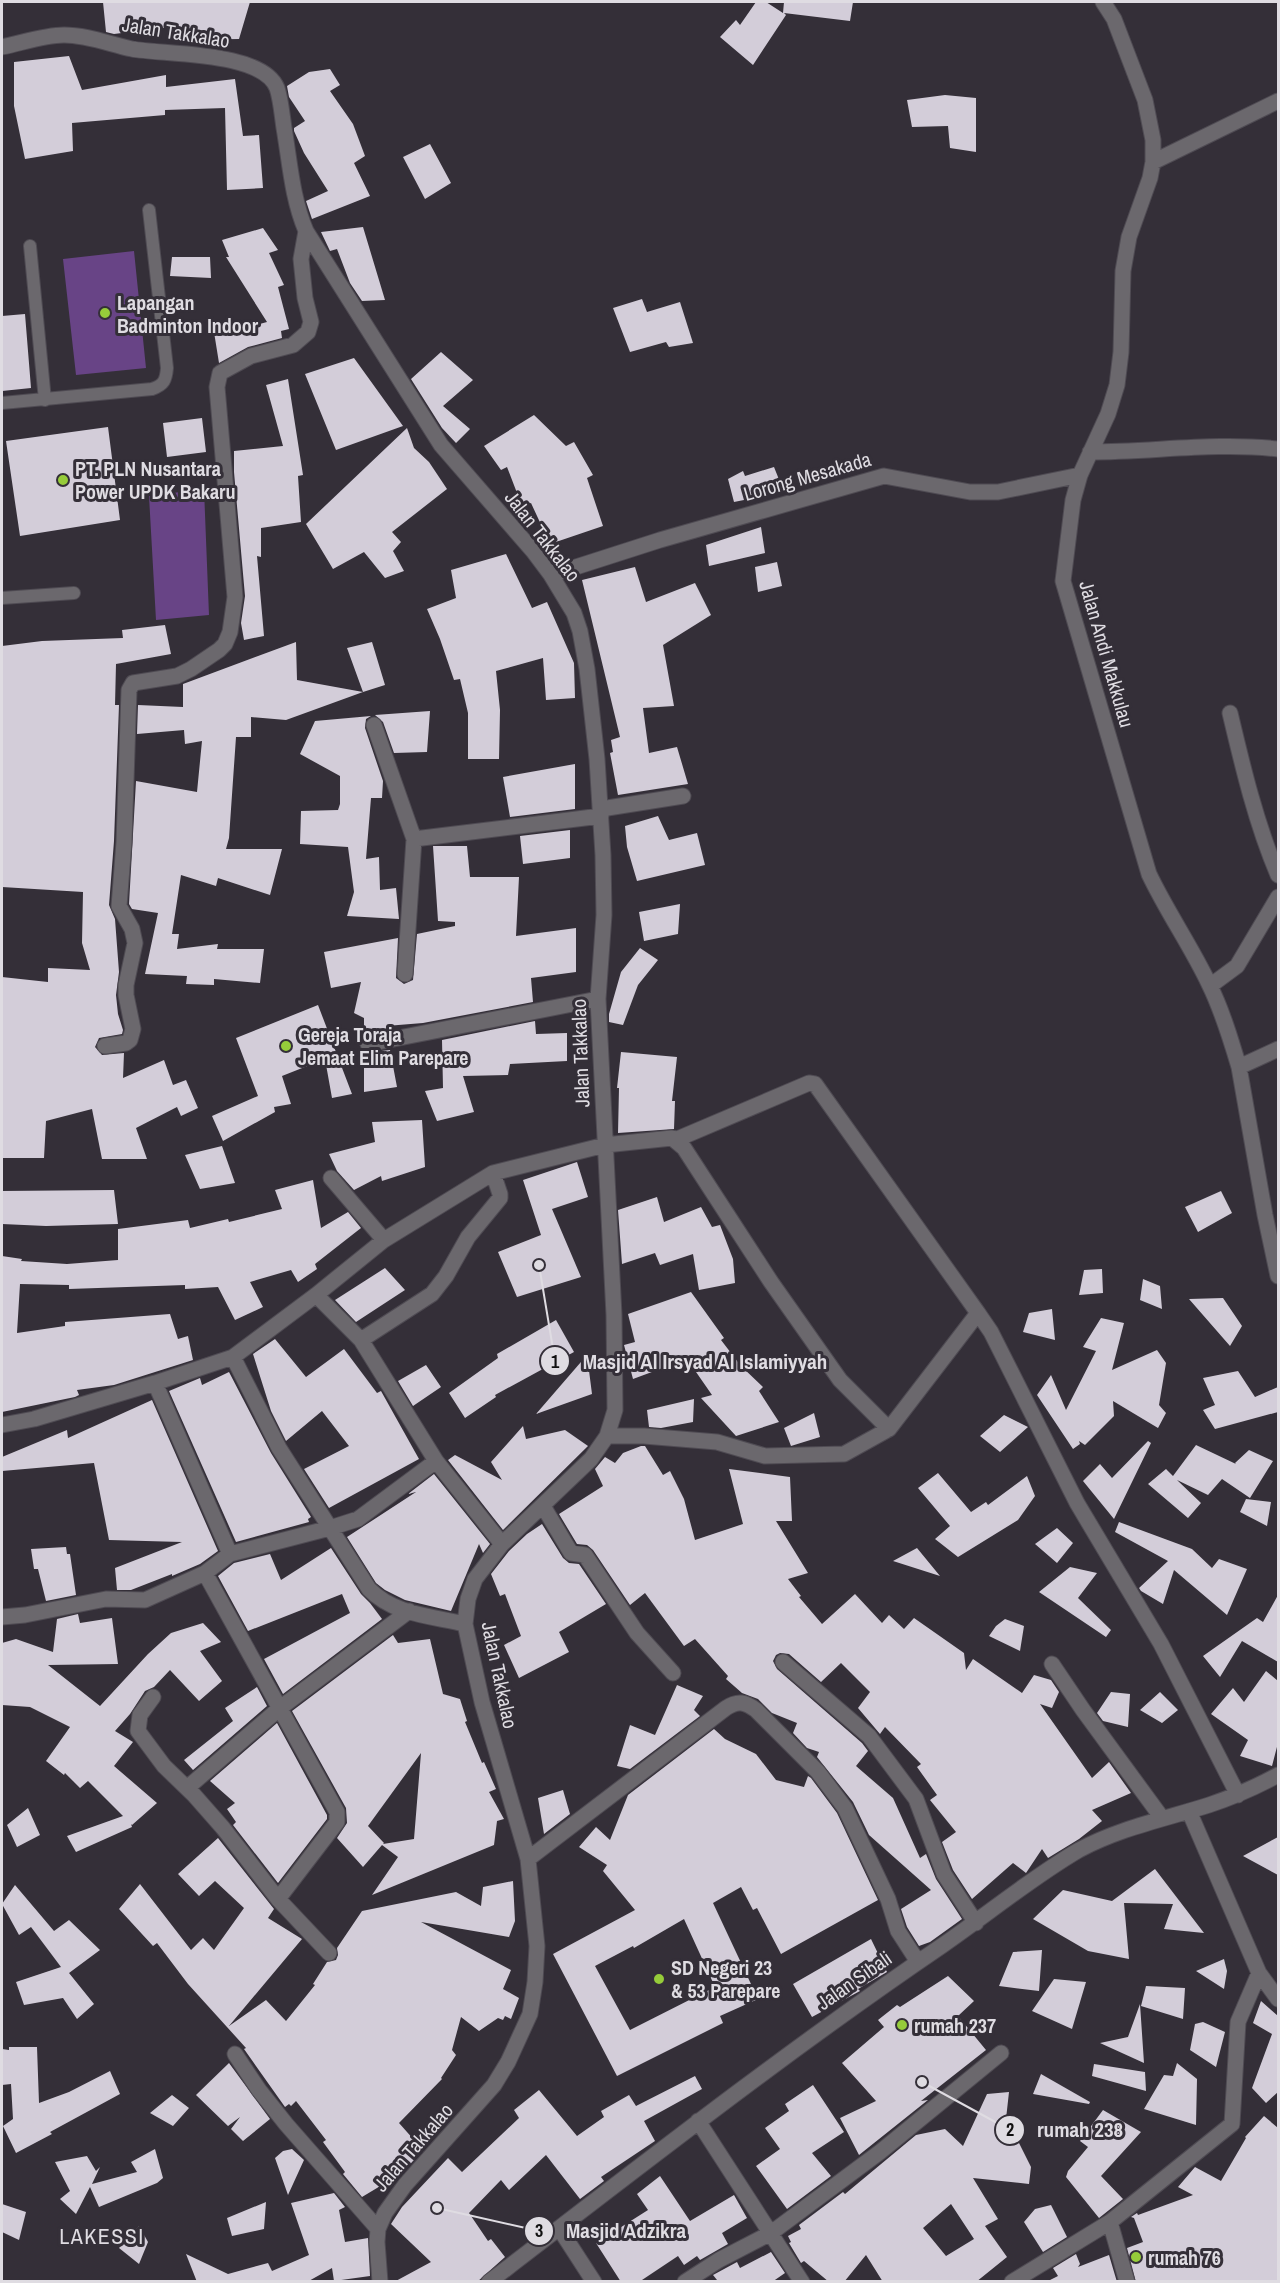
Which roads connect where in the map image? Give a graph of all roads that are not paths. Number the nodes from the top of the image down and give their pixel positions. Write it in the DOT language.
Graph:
graph roads {
  1 [pos="1103,2"];
  2 [pos="2,47"];
  3 [pos="1278,101"];
  4 [pos="1153,162"];
  5 [pos="149,210"];
  6 [pos="306,231"];
  7 [pos="30,246"];
  8 [pos="45,400"];
  9 [pos="2,403"];
  10 [pos="1278,449"];
  11 [pos="1090,452"];
  12 [pos="1080,475"];
  13 [pos="551,574"];
  14 [pos="74,593"];
  15 [pos="2,598"];
  16 [pos="1230,713"];
  17 [pos="374,725"];
  18 [pos="683,796"];
  19 [pos="601,812"];
  20 [pos="414,839"];
  21 [pos="1278,875"];
  22 [pos="1278,897"];
  23 [pos="405,974"];
  24 [pos="1210,986"];
  25 [pos="598,999"];
  26 [pos="368,1044"];
  27 [pos="105,1046"];
  28 [pos="1278,1049"];
  29 [pos="1239,1067"];
  30 [pos="675,1140"];
  31 [pos="605,1145"];
  32 [pos="493,1173"];
  33 [pos="331,1178"];
  34 [pos="384,1240"];
  35 [pos="1278,1276"];
  36 [pos="316,1295"];
  37 [pos="978,1312"];
  38 [pos="361,1340"];
  39 [pos="233,1357"];
  40 [pos="155,1383"];
  41 [pos="2,1425"];
  42 [pos="889,1429"];
  43 [pos="607,1436"];
  44 [pos="436,1461"];
  45 [pos="543,1506"];
  46 [pos="330,1528"];
  47 [pos="502,1544"];
  48 [pos="230,1554"];
  49 [pos="205,1573"];
  50 [pos="408,1611"];
  51 [pos="2,1617"];
  52 [pos="465,1624"];
  53 [pos="783,1662"];
  54 [pos="1052,1664"];
  55 [pos="673,1673"];
  56 [pos="153,1697"];
  57 [pos="280,1708"];
  58 [pos="1278,1775"];
  59 [pos="187,1788"];
  60 [pos="1238,1795"];
  61 [pos="1189,1811"];
  62 [pos="1161,1818"];
  63 [pos="528,1859"];
  64 [pos="278,1899"];
  65 [pos="976,1923"];
  66 [pos="329,1953"];
  67 [pos="918,1962"];
  68 [pos="1259,1973"];
  69 [pos="1278,1999"];
  70 [pos="1001,2053"];
  71 [pos="235,2054"];
  72 [pos="699,2121"];
  73 [pos="1110,2222"];
  74 [pos="559,2228"];
  75 [pos="378,2229"];
  76 [pos="771,2233"];
  77 [pos="1015,2281"];
  78 [pos="380,2282"];
  79 [pos="489,2282"];
  80 [pos="594,2282"];
  81 [pos="685,2282"];
  82 [pos="802,2282"];
  83 [pos="1127,2282"];
  1 -- 4 [label="street, Jalan Andi Makkulau"];
  2 -- 6 [label="street, Jalan Takkalao"];
  3 -- 4 [label="street"];
  4 -- 11 [label="street, Jalan Andi Makkulau"];
  5 -- 8 [label="lane"];
  6 -- 13 [label="street, Jalan Takkalao"];
  6 -- 27 [label="street"];
  7 -- 8 [label="lane"];
  8 -- 9 [label="lane"];
  10 -- 11 [label="street"];
  11 -- 12 [label="street, Jalan Andi Makkulau"];
  12 -- 13 [label="street, Lorong Mesakada"];
  12 -- 24 [label="street, Jalan Andi Makkulau"];
  13 -- 19 [label="street, Jalan Takkalao"];
  14 -- 15 [label="lane"];
  16 -- 21 [label="street"];
  17 -- 20 [label="street"];
  18 -- 19 [label="street"];
  19 -- 20 [label="street"];
  19 -- 25 [label="street, Jalan Takkalao"];
  20 -- 23 [label="street"];
  22 -- 24 [label="street"];
  24 -- 29 [label="street, Jalan Andi Makkulau"];
  25 -- 26 [label="street"];
  25 -- 31 [label="street, Jalan Takkalao"];
  28 -- 29 [label="street"];
  29 -- 35 [label="street, Jalan Andi Makkulau"];
  30 -- 31 [label="street"];
  30 -- 37 [label="street"];
  30 -- 42 [label="street"];
  31 -- 32 [label="street"];
  31 -- 43 [label="street, Jalan Takkalao"];
  32 -- 34 [label="street"];
  32 -- 38 [label="street"];
  33 -- 34 [label="street"];
  34 -- 36 [label="street"];
  36 -- 38 [label="street"];
  36 -- 39 [label="street"];
  37 -- 42 [label="street"];
  37 -- 60 [label="street"];
  38 -- 44 [label="street"];
  39 -- 40 [label="street"];
  39 -- 46 [label="street"];
  40 -- 41 [label="street"];
  40 -- 48 [label="street"];
  42 -- 43 [label="street"];
  43 -- 45 [label="street, Jalan Takkalao"];
  44 -- 46 [label="street"];
  44 -- 47 [label="street"];
  45 -- 47 [label="street, Jalan Takkalao"];
  45 -- 55 [label="street"];
  46 -- 48 [label="street"];
  46 -- 50 [label="street"];
  47 -- 52 [label="street, Jalan Takkalao"];
  48 -- 49 [label="street"];
  49 -- 51 [label="street"];
  49 -- 57 [label="street"];
  50 -- 52 [label="street"];
  50 -- 57 [label="street"];
  52 -- 63 [label="street, Jalan Takkalao"];
  53 -- 65 [label="street"];
  54 -- 62 [label="street"];
  56 -- 59 [label="street"];
  57 -- 59 [label="street"];
  57 -- 64 [label="street"];
  58 -- 60 [label="street, Jalan Sibali"];
  59 -- 64 [label="street"];
  60 -- 61 [label="street, Jalan Sibali"];
  61 -- 62 [label="street, Jalan Sibali"];
  61 -- 68 [label="street"];
  62 -- 65 [label="street, Jalan Sibali"];
  63 -- 67 [label="street"];
  63 -- 75 [label="street, Jalan Takkalao"];
  64 -- 66 [label="street"];
  65 -- 67 [label="street, Jalan Sibali"];
  67 -- 72 [label="street, Jalan Sibali"];
  68 -- 69 [label="street"];
  68 -- 73 [label="street"];
  70 -- 76 [label="street"];
  71 -- 75 [label="street"];
  72 -- 74 [label="street, Jalan Sibali"];
  72 -- 76 [label="street"];
  73 -- 77 [label="street"];
  73 -- 83 [label="street"];
  74 -- 79 [label="street, Jalan Sibali"];
  74 -- 80 [label="street"];
  75 -- 78 [label="street, Jalan Takkalao"];
  76 -- 81 [label="street"];
  76 -- 82 [label="street"];
}
